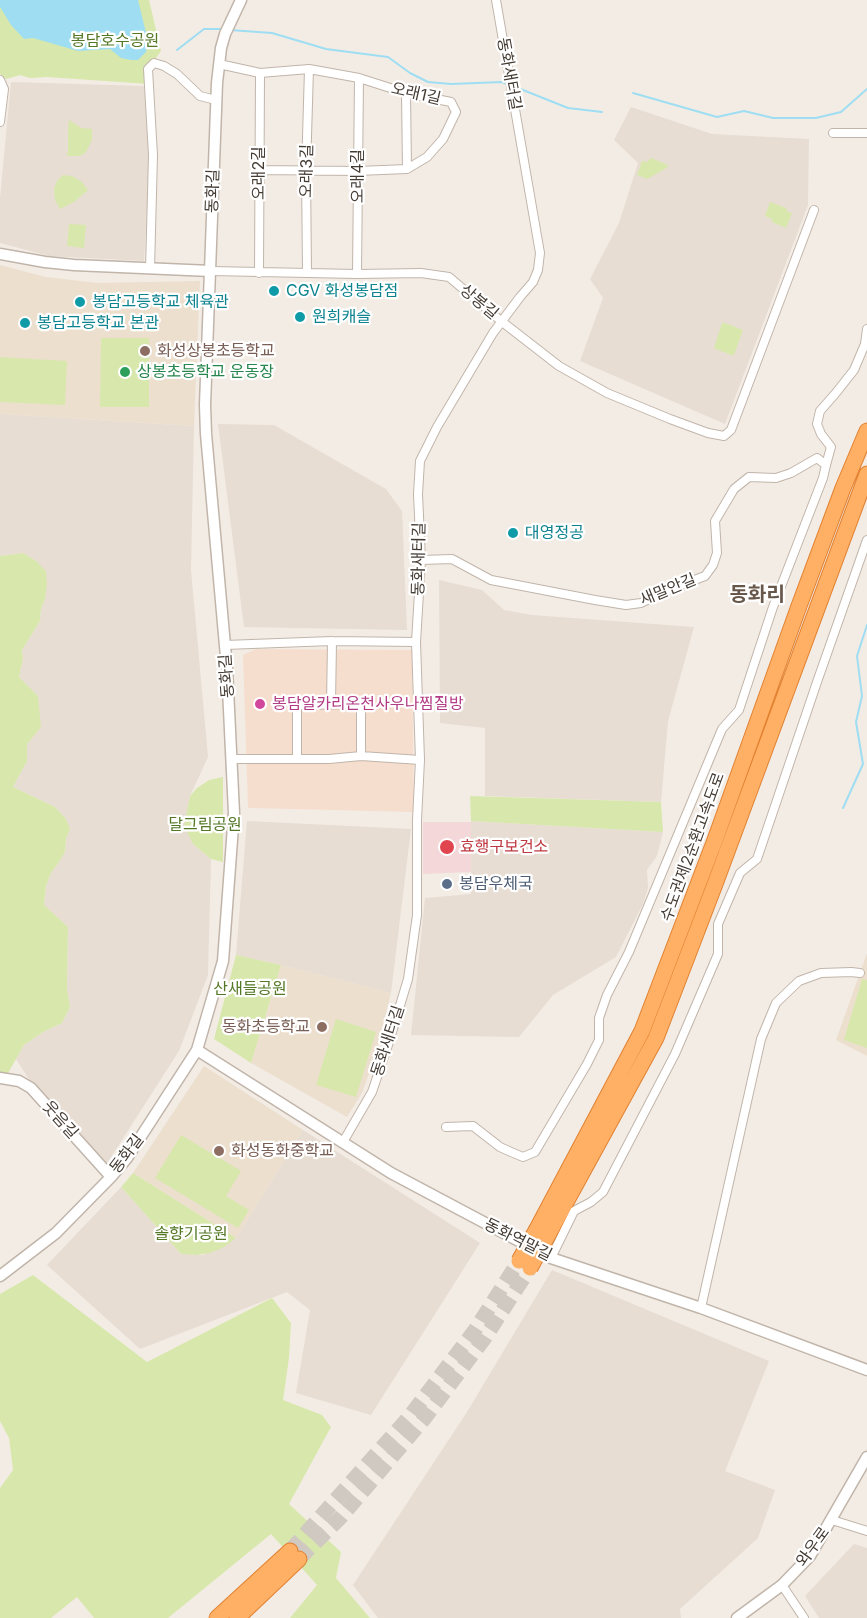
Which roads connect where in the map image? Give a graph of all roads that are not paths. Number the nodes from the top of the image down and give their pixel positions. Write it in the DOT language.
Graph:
graph roads {
  1 [pos="241,0"];
  2 [pos="496,0"];
  3 [pos="219,64"];
  4 [pos="309,69"];
  5 [pos="260,73"];
  6 [pos="359,78"];
  7 [pos="0,80"];
  8 [pos="406,93"];
  9 [pos="216,100"];
  10 [pos="0,122"];
  11 [pos="833,133"];
  12 [pos="867,133"];
  13 [pos="407,169"];
  14 [pos="259,170"];
  15 [pos="306,171"];
  16 [pos="358,171"];
  17 [pos="814,210"];
  18 [pos="0,254"];
  19 [pos="150,269"];
  20 [pos="211,271"];
  21 [pos="259,273"];
  22 [pos="307,273"];
  23 [pos="357,274"];
  24 [pos="501,321"];
  25 [pos="867,329"];
  26 [pos="867,432"];
  27 [pos="826,465"];
  28 [pos="866,478"];
  29 [pos="867,540"];
  30 [pos="421,560"];
  31 [pos="332,641"];
  32 [pos="416,642"];
  33 [pos="225,645"];
  34 [pos="331,704"];
  35 [pos="361,756"];
  36 [pos="231,759"];
  37 [pos="297,759"];
  38 [pos="420,760"];
  39 [pos="860,973"];
  40 [pos="197,1050"];
  41 [pos="0,1078"];
  42 [pos="446,1127"];
  43 [pos="343,1142"];
  44 [pos="111,1177"];
  45 [pos="543,1232"];
  46 [pos="551,1258"];
  47 [pos="524,1264"];
  48 [pos="0,1276"];
  49 [pos="700,1308"];
  50 [pos="867,1370"];
  51 [pos="867,1457"];
  52 [pos="832,1520"];
  53 [pos="867,1531"];
  54 [pos="782,1585"];
  55 [pos="217,1618"];
  56 [pos="237,1618"];
  57 [pos="737,1618"];
  58 [pos="804,1618"];
  1 -- 3 [label="street, 동화길"];
  2 -- 24 [label="street, 동화새터길"];
  3 -- 5 [label="street, 오래1길"];
  3 -- 9 [label="street, 동화길"];
  4 -- 5 [label="street, 오래1길"];
  4 -- 6 [label="street, 오래1길"];
  4 -- 15 [label="street, 오래3길"];
  5 -- 14 [label="street, 오래2길"];
  6 -- 8 [label="street, 오래1길"];
  6 -- 16 [label="street, 오래4길"];
  7 -- 10 [label="street"];
  8 -- 13 [label="street"];
  8 -- 13 [label="street, 오래1길"];
  9 -- 19 [label="street"];
  9 -- 20 [label="street, 동화길"];
  11 -- 12 [label="street"];
  13 -- 16 [label="street"];
  14 -- 15 [label="street"];
  14 -- 21 [label="street, 오래2길"];
  15 -- 16 [label="street"];
  15 -- 22 [label="street, 오래3길"];
  16 -- 23 [label="street, 오래4길"];
  17 -- 24 [label="street, 상봉길"];
  18 -- 19 [label="street, 상봉길"];
  19 -- 20 [label="street, 상봉길"];
  20 -- 21 [label="street, 상봉길"];
  20 -- 33 [label="street, 동화길"];
  21 -- 22 [label="street, 상봉길"];
  22 -- 23 [label="street, 상봉길"];
  23 -- 24 [label="street, 상봉길"];
  24 -- 30 [label="street, 동화새터길"];
  25 -- 27 [label="street"];
  26 -- 45 [label="highway, 수도권제2순환고속도로"];
  27 -- 30 [label="street, 새말안길"];
  27 -- 42 [label="street"];
  28 -- 45 [label="highway, 수도권제2순환고속도로"];
  29 -- 46 [label="street"];
  30 -- 32 [label="street, 동화새터길"];
  31 -- 32 [label="street"];
  31 -- 33 [label="street"];
  31 -- 34 [label="street"];
  32 -- 38 [label="street, 동화새터길"];
  33 -- 36 [label="street, 동화길"];
  34 -- 35 [label="street"];
  34 -- 37 [label="street"];
  35 -- 37 [label="street"];
  35 -- 38 [label="street"];
  36 -- 37 [label="street"];
  36 -- 40 [label="street, 동화길"];
  38 -- 43 [label="street, 동화새터길"];
  39 -- 49 [label="street"];
  40 -- 43 [label="street, 동화역말길"];
  40 -- 44 [label="street, 동화길"];
  41 -- 44 [label="street, 웃음길"];
  43 -- 46 [label="street, 동화역말길"];
  44 -- 48 [label="street, 동화길"];
  45 -- 47 [label="highway, 수도권제2순환고속도로, bridge"];
  46 -- 49 [label="street, 동화역말길"];
  49 -- 50 [label="street, 동화역말길"];
  51 -- 52 [label="street, 와우로"];
  52 -- 53 [label="street"];
  52 -- 54 [label="street, 와우로"];
  54 -- 57 [label="street, 와우로"];
  54 -- 58 [label="street"];
  55 -- 56 [label="highway"];
}
